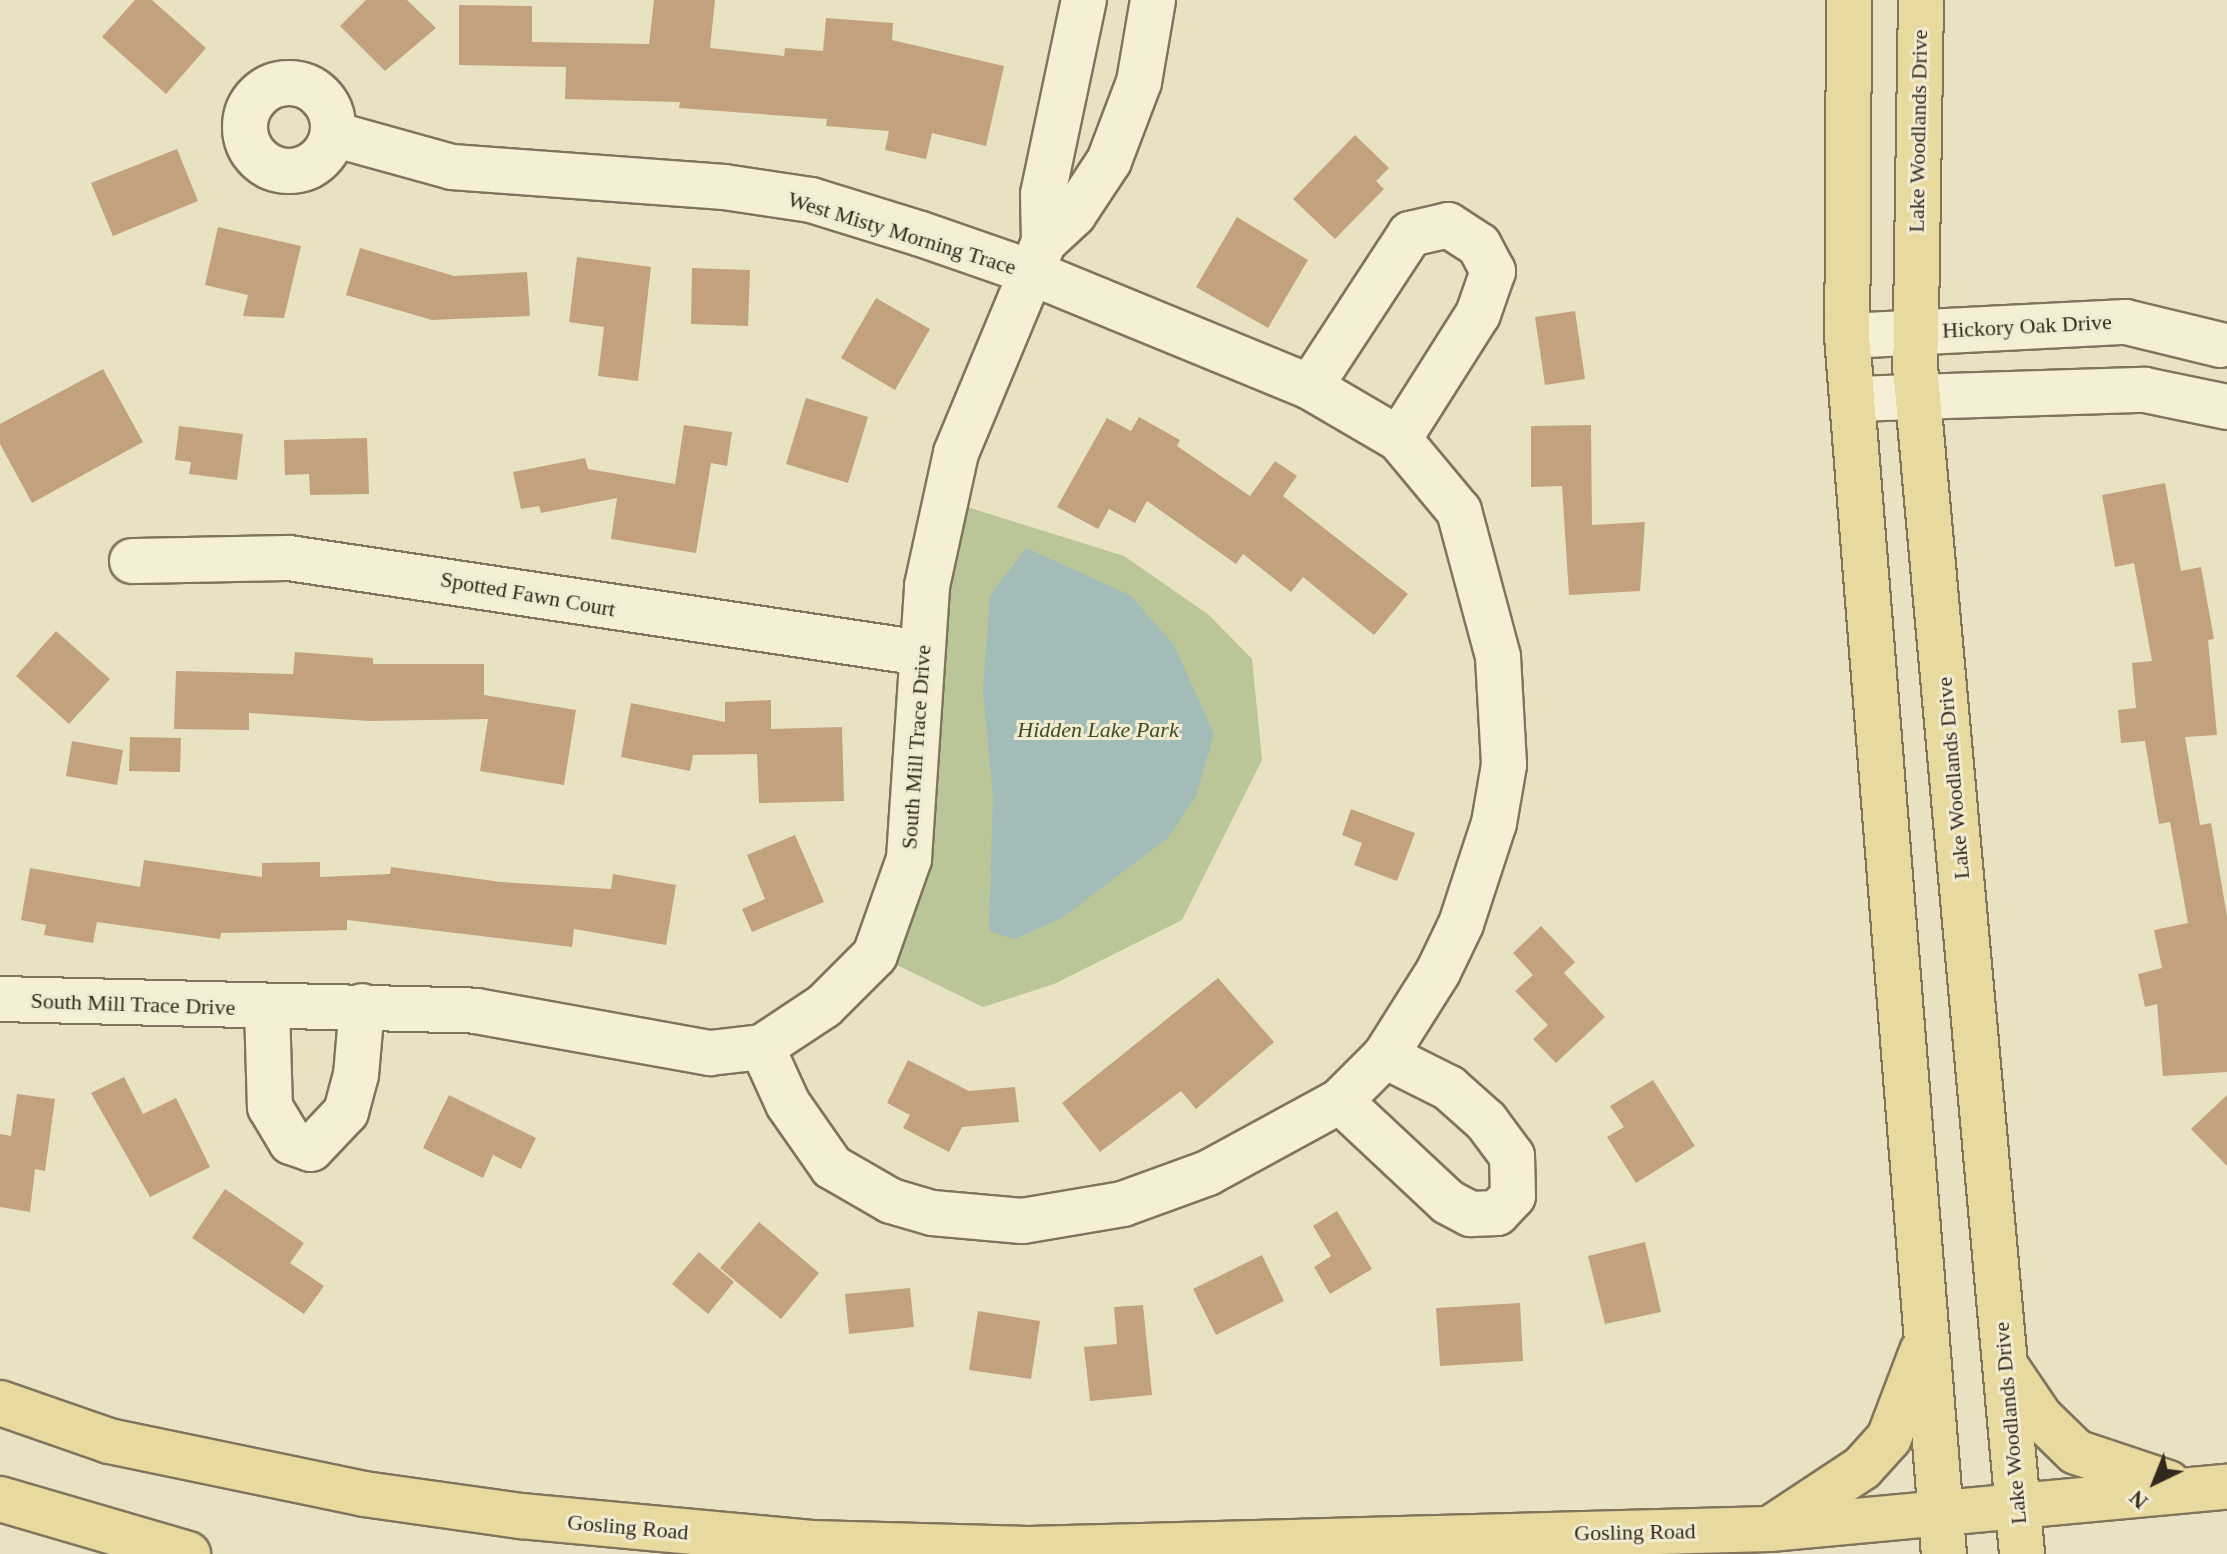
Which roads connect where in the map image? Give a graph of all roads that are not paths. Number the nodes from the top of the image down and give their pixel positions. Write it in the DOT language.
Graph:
graph roads {
  1 [pos="1084,0"];
  2 [pos="1153,0"];
  3 [pos="1849,0"];
  4 [pos="1921,0"];
  5 [pos="333,134"];
  6 [pos="1037,257"];
  7 [pos="1915,332"];
  8 [pos="1847,336"];
  9 [pos="2225,351"];
  10 [pos="1310,387"];
  11 [pos="1919,396"];
  12 [pos="1853,399"];
  13 [pos="2227,407"];
  14 [pos="1399,439"];
  15 [pos="132,561"];
  16 [pos="922,653"];
  17 [pos="0,999"];
  18 [pos="362,1006"];
  19 [pos="267,1008"];
  20 [pos="762,1047"];
  21 [pos="1385,1056"];
  22 [pos="1340,1101"];
  23 [pos="1927,1333"];
  24 [pos="2004,1364"];
  25 [pos="0,1403"];
  26 [pos="2212,1488"];
  27 [pos="0,1499"];
  28 [pos="2017,1508"];
  29 [pos="1770,1529"];
  30 [pos="1943,1536"];
  31 [pos="188,1554"];
  32 [pos="2022,1554"];
  1 -- 6 [label="street, South Mill Trace Drive"];
  2 -- 6 [label="street, South Mill Trace Drive"];
  3 -- 8 [label="main road"];
  4 -- 7 [label="main road, Lake Woodlands Drive"];
  5 -- 6 [label="street, West Misty Morning Trace"];
  6 -- 10 [label="street, West Misty Morning Trace"];
  6 -- 16 [label="street, South Mill Trace Drive"];
  7 -- 8 [label="street, Hickory Oak Drive"];
  7 -- 9 [label="street, Hickory Oak Drive"];
  7 -- 11 [label="main road, Lake Woodlands Drive"];
  8 -- 12 [label="main road"];
  10 -- 14 [label="street, West Misty Morning Trace"];
  10 -- 14 [label="street"];
  11 -- 12 [label="street"];
  11 -- 13 [label="street"];
  11 -- 24 [label="main road, Lake Woodlands Drive"];
  12 -- 23 [label="main road"];
  14 -- 21 [label="street, West Misty Morning Trace"];
  15 -- 16 [label="street, Spotted Fawn Court"];
  16 -- 20 [label="street, South Mill Trace Drive"];
  17 -- 19 [label="street, South Mill Trace Drive"];
  18 -- 19 [label="street, South Mill Trace Drive"];
  18 -- 19 [label="street, South Mill Trace Drive"];
  18 -- 20 [label="street, South Mill Trace Drive"];
  20 -- 22 [label="street, West Misty Morning Trace"];
  21 -- 22 [label="street, West Misty Morning Trace"];
  21 -- 22 [label="street"];
  23 -- 29 [label="main road"];
  23 -- 30 [label="main road"];
  24 -- 26 [label="main road"];
  24 -- 28 [label="main road, Lake Woodlands Drive"];
  25 -- 29 [label="main road, Gosling Road"];
  26 -- 28 [label="main road, Gosling Road"];
  27 -- 31 [label="main road"];
  28 -- 30 [label="main road, Gosling Road"];
  28 -- 32 [label="main road, Lake Woodlands Drive"];
  29 -- 30 [label="main road, Gosling Road"];
}
